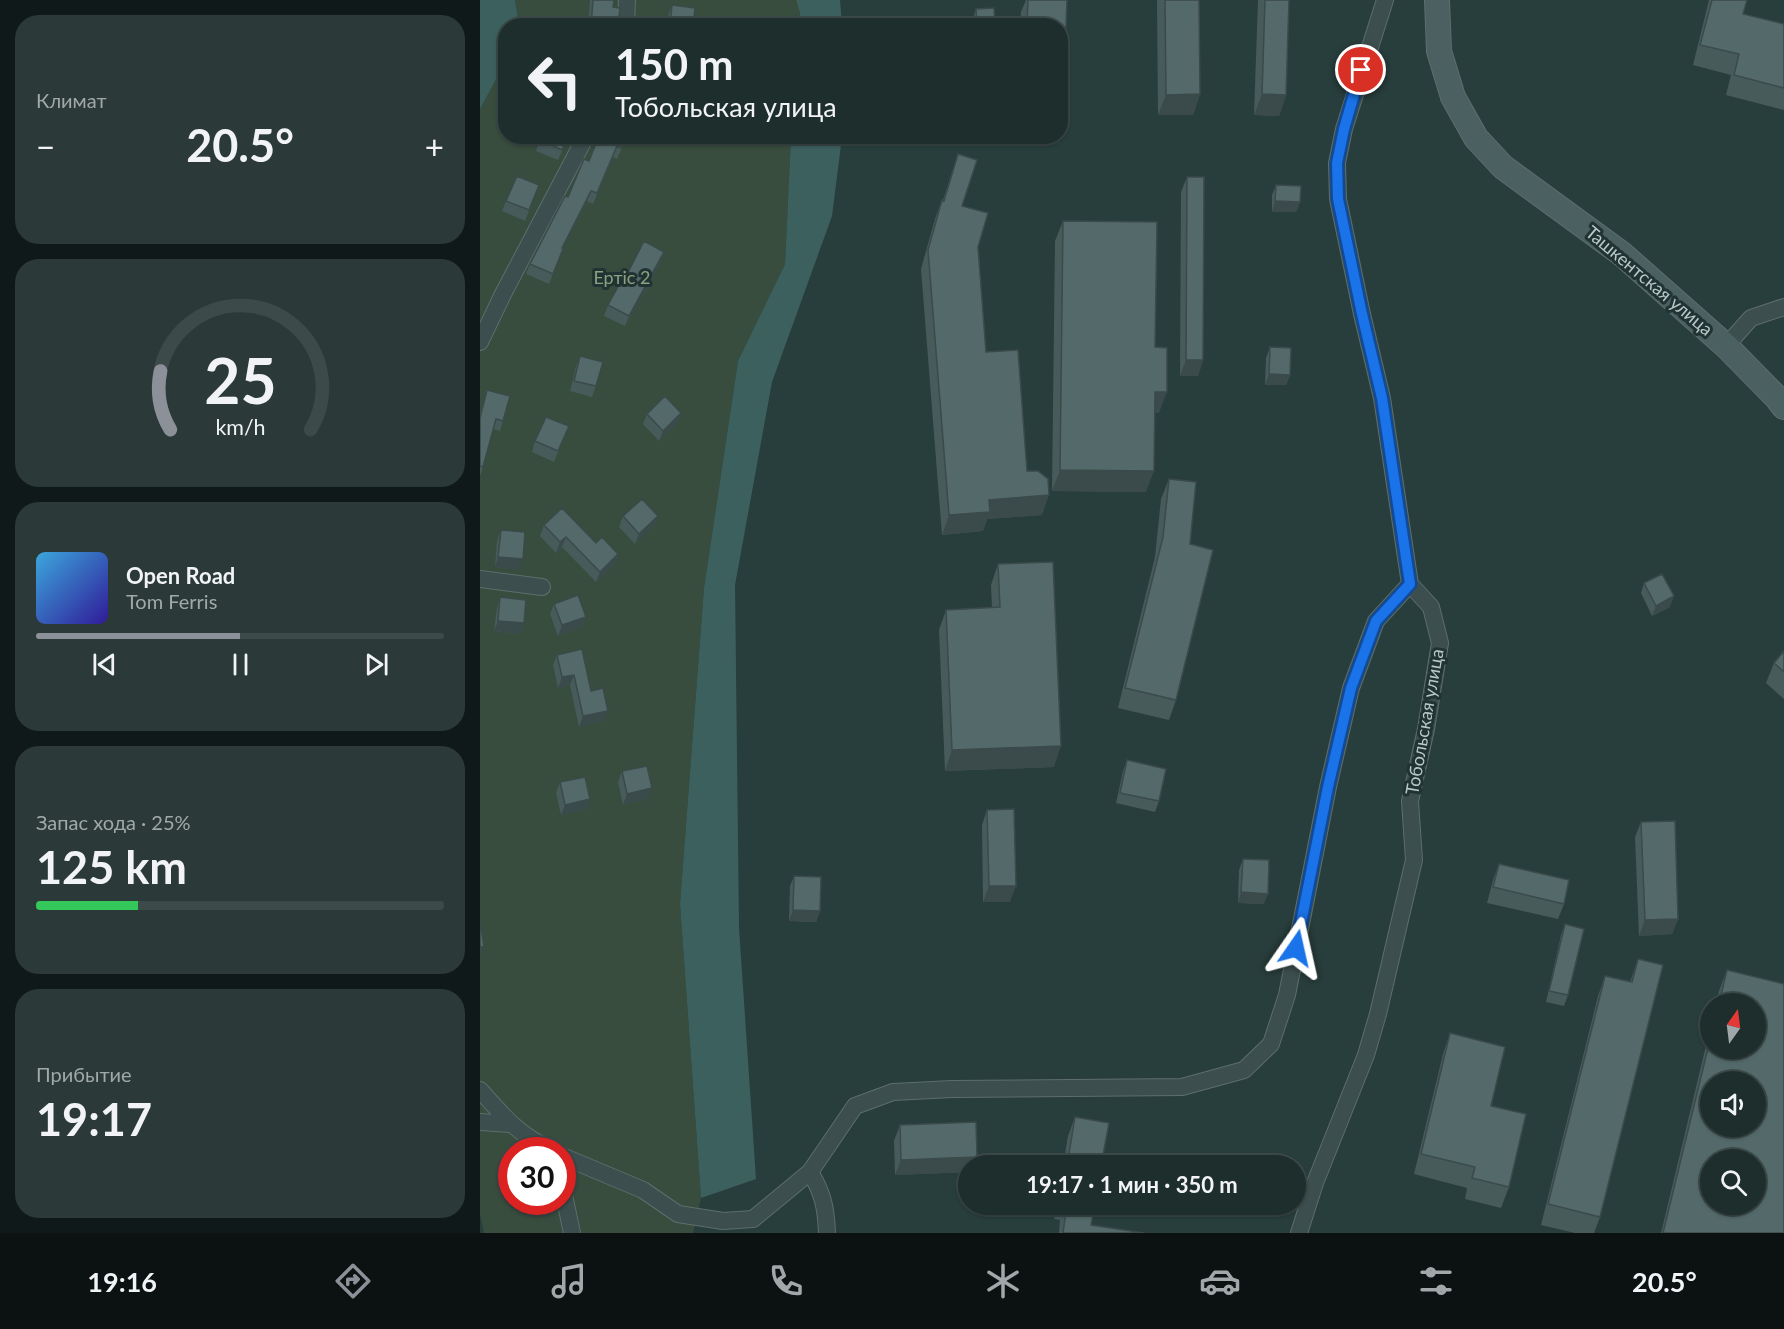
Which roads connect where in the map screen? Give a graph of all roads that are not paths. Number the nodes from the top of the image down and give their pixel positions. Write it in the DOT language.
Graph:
graph roads {
  1 [pos="627,0"];
  2 [pos="1385,0"];
  3 [pos="1437,0"];
  4 [pos="626,18"];
  5 [pos="582,144"];
  6 [pos="1784,307"];
  7 [pos="480,342"];
  8 [pos="1726,346"];
  9 [pos="1784,407"];
  10 [pos="480,579"];
  11 [pos="1410,584"];
  12 [pos="542,587"];
  13 [pos="480,1090"];
  14 [pos="480,1122"];
  15 [pos="510,1124"];
  16 [pos="525,1137"];
  17 [pos="576,1162"];
  18 [pos="810,1172"];
  19 [pos="568,1215"];
  20 [pos="572,1233"];
  21 [pos="827,1233"];
  22 [pos="1299,1233"];
  1 -- 4 [label="street"];
  2 -- 11 [label="street"];
  3 -- 8 [label="main road, Ташкентская улица"];
  5 -- 7 [label="street"];
  6 -- 8 [label="street"];
  8 -- 9 [label="main road, Ташкентская улица"];
  10 -- 12 [label="street"];
  11 -- 18 [label="street"];
  11 -- 22 [label="street, Тобольская улица"];
  13 -- 15 [label="street"];
  14 -- 15 [label="street"];
  15 -- 16 [label="street"];
  17 -- 18 [label="street"];
  18 -- 21 [label="street"];
  19 -- 20 [label="street"];
}
